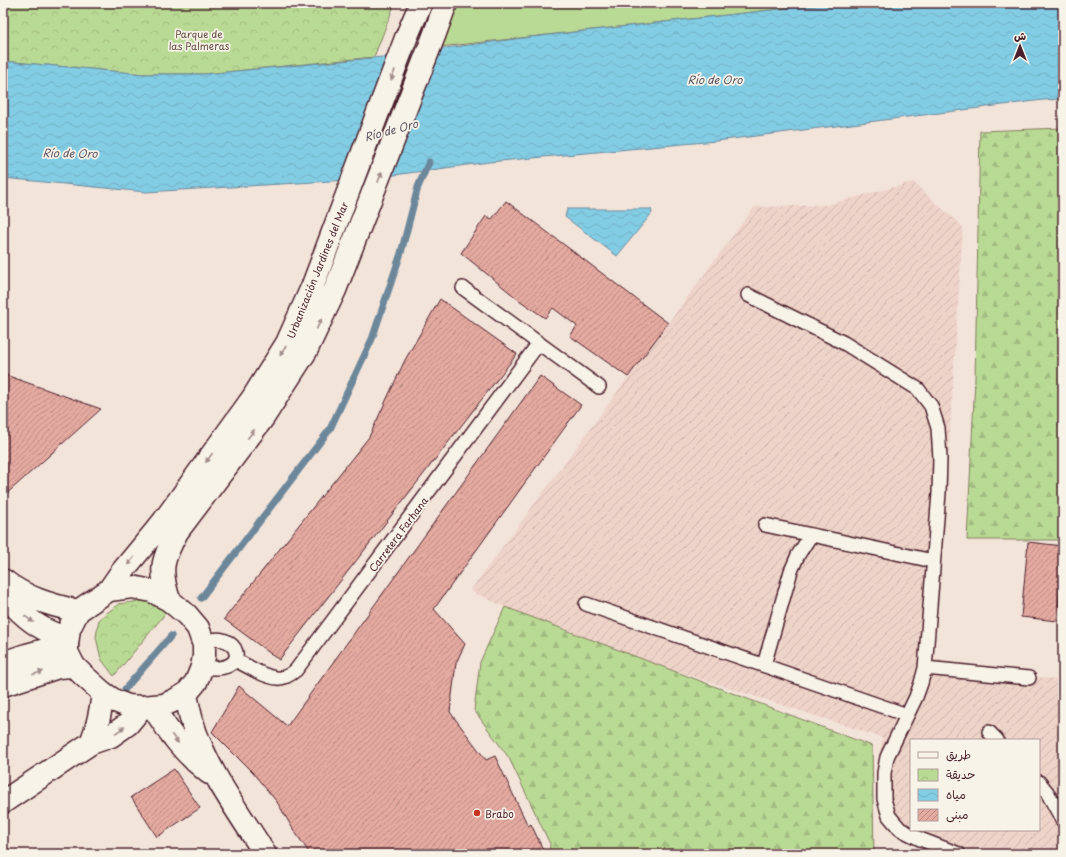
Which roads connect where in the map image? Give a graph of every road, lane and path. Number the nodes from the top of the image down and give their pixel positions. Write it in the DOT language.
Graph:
graph roads {
  1 [pos="421,3"];
  2 [pos="446,3"];
  3 [pos="463,288"];
  4 [pos="748,295"];
  5 [pos="539,343"];
  6 [pos="599,387"];
  7 [pos="765,525"];
  8 [pos="811,534"];
  9 [pos="933,561"];
  10 [pos="3,580"];
  11 [pos="3,590"];
  12 [pos="109,590"];
  13 [pos="169,600"];
  14 [pos="586,604"];
  15 [pos="78,611"];
  16 [pos="67,641"];
  17 [pos="204,645"];
  18 [pos="235,660"];
  19 [pos="3,663"];
  20 [pos="74,666"];
  21 [pos="764,666"];
  22 [pos="202,667"];
  23 [pos="925,668"];
  24 [pos="1030,678"];
  25 [pos="3,685"];
  26 [pos="103,693"];
  27 [pos="186,694"];
  28 [pos="148,707"];
  29 [pos="907,715"];
  30 [pos="91,743"];
  31 [pos="219,782"];
  32 [pos="1040,783"];
  33 [pos="3,802"];
  34 [pos="1063,821"];
  35 [pos="265,854"];
  36 [pos="959,854"];
  1 -- 12 [label="street, Urbanización Jardines del Mar, one-way"];
  13 -- 2 [label="street, Urbanización Jardines del Mar, one-way"];
  3 -- 5 [label="lane"];
  4 -- 9 [label="lane"];
  5 -- 6 [label="lane"];
  5 -- 18 [label="lane, Carretera Farhana"];
  7 -- 8 [label="lane"];
  8 -- 9 [label="lane"];
  8 -- 21 [label="lane"];
  9 -- 23 [label="lane"];
  10 -- 15 [label="street"];
  11 -- 16 [label="street, one-way"];
  12 -- 13 [label="street"];
  12 -- 15 [label="street"];
  13 -- 17 [label="street"];
  14 -- 21 [label="lane"];
  15 -- 16 [label="street"];
  16 -- 19 [label="street"];
  16 -- 20 [label="street"];
  17 -- 18 [label="lane"];
  17 -- 22 [label="street"];
  18 -- 22 [label="lane"];
  25 -- 20 [label="street, one-way"];
  20 -- 26 [label="street"];
  21 -- 29 [label="lane"];
  22 -- 27 [label="street"];
  23 -- 24 [label="lane"];
  23 -- 29 [label="lane"];
  26 -- 28 [label="street"];
  26 -- 30 [label="street"];
  27 -- 28 [label="street"];
  27 -- 31 [label="street"];
  30 -- 28 [label="street, one-way"];
  28 -- 31 [label="street, one-way"];
  29 -- 36 [label="lane"];
  30 -- 33 [label="street"];
  31 -- 35 [label="street"];
  32 -- 34 [label="lane"];
}
